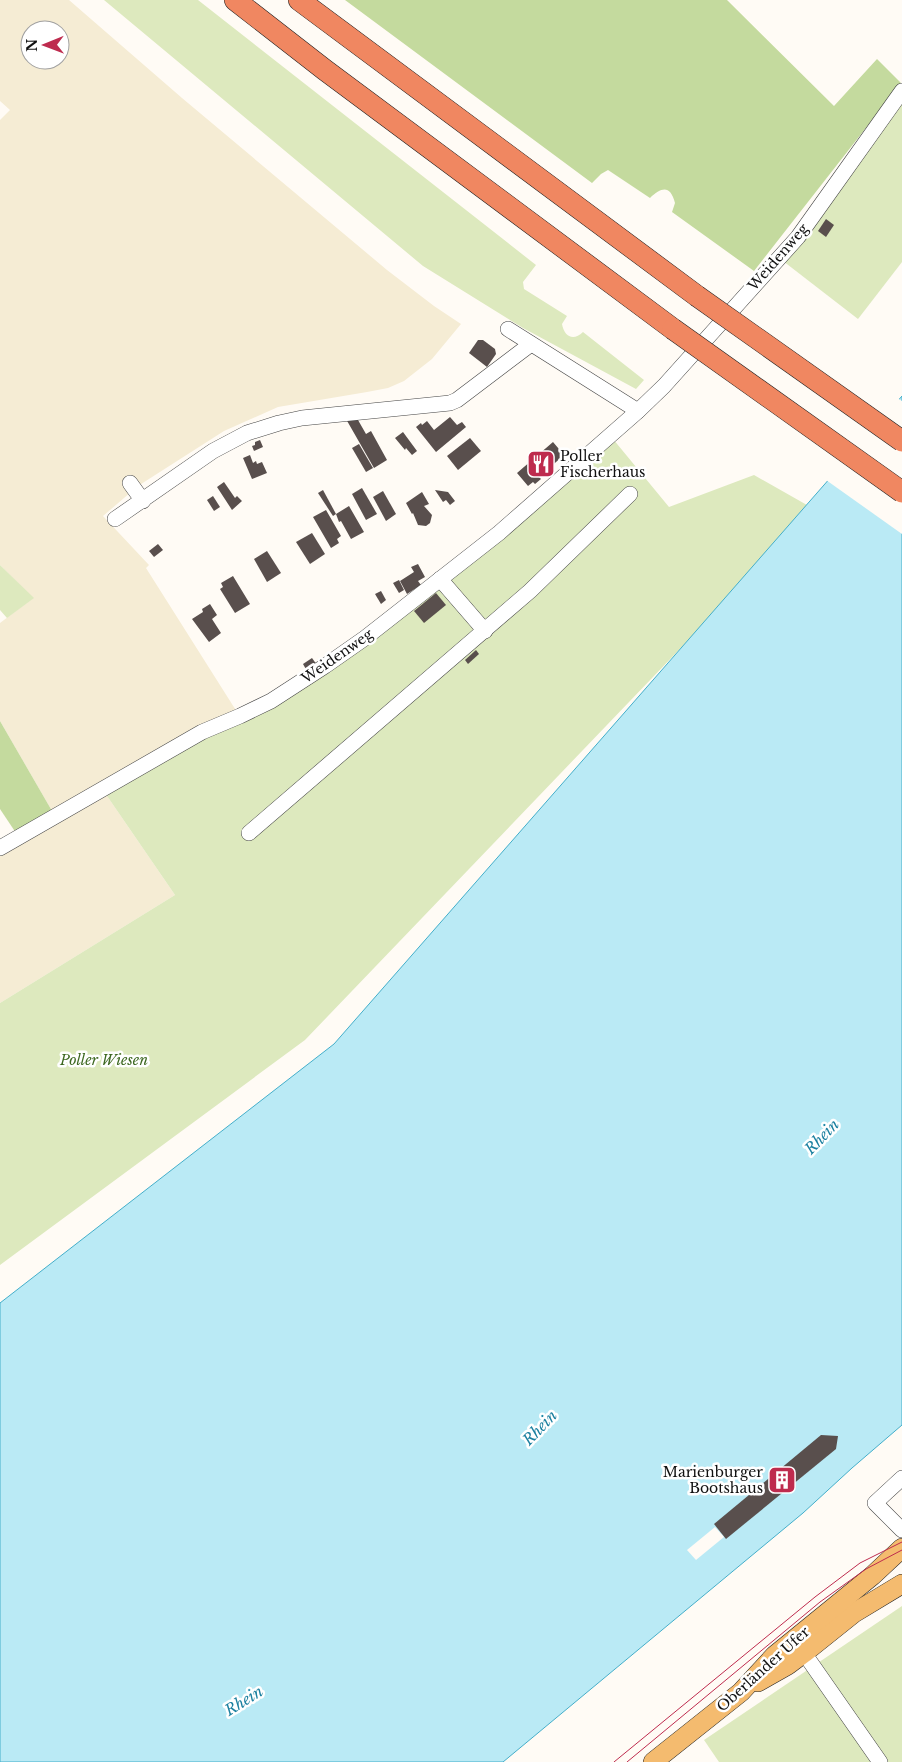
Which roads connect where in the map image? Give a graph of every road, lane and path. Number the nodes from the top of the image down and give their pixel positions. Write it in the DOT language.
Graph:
graph roads {
  1 [pos="235,0"];
  2 [pos="300,0"];
  3 [pos="902,91"];
  4 [pos="508,329"];
  5 [pos="531,344"];
  6 [pos="638,411"];
  7 [pos="902,441"];
  8 [pos="130,483"];
  9 [pos="902,492"];
  10 [pos="630,494"];
  11 [pos="143,501"];
  12 [pos="115,519"];
  13 [pos="440,579"];
  14 [pos="485,631"];
  15 [pos="249,833"];
  16 [pos="0,848"];
  17 [pos="902,1478"];
  18 [pos="902,1530"];
  19 [pos="902,1548"];
  20 [pos="902,1561"];
  21 [pos="872,1576"];
  22 [pos="902,1584"];
  23 [pos="804,1654"];
  24 [pos="741,1692"];
  25 [pos="653,1762"];
  26 [pos="880,1762"];
  1 -- 9 [label="highway, bridge"];
  2 -- 7 [label="highway, bridge"];
  3 -- 6 [label="street, Weidenweg"];
  4 -- 5 [label="street"];
  5 -- 6 [label="street"];
  5 -- 11 [label="street"];
  6 -- 13 [label="street, Weidenweg"];
  8 -- 11 [label="street"];
  10 -- 14 [label="street"];
  11 -- 12 [label="street"];
  13 -- 14 [label="street"];
  13 -- 16 [label="street, Weidenweg"];
  14 -- 15 [label="street"];
  17 -- 18 [label="street"];
  19 -- 21 [label="main road"];
  20 -- 21 [label="main road"];
  21 -- 24 [label="main road, Oberländer Ufer"];
  22 -- 23 [label="main road"];
  23 -- 24 [label="main road"];
  23 -- 26 [label="street"];
  24 -- 25 [label="main road, Oberländer Ufer"];
}
